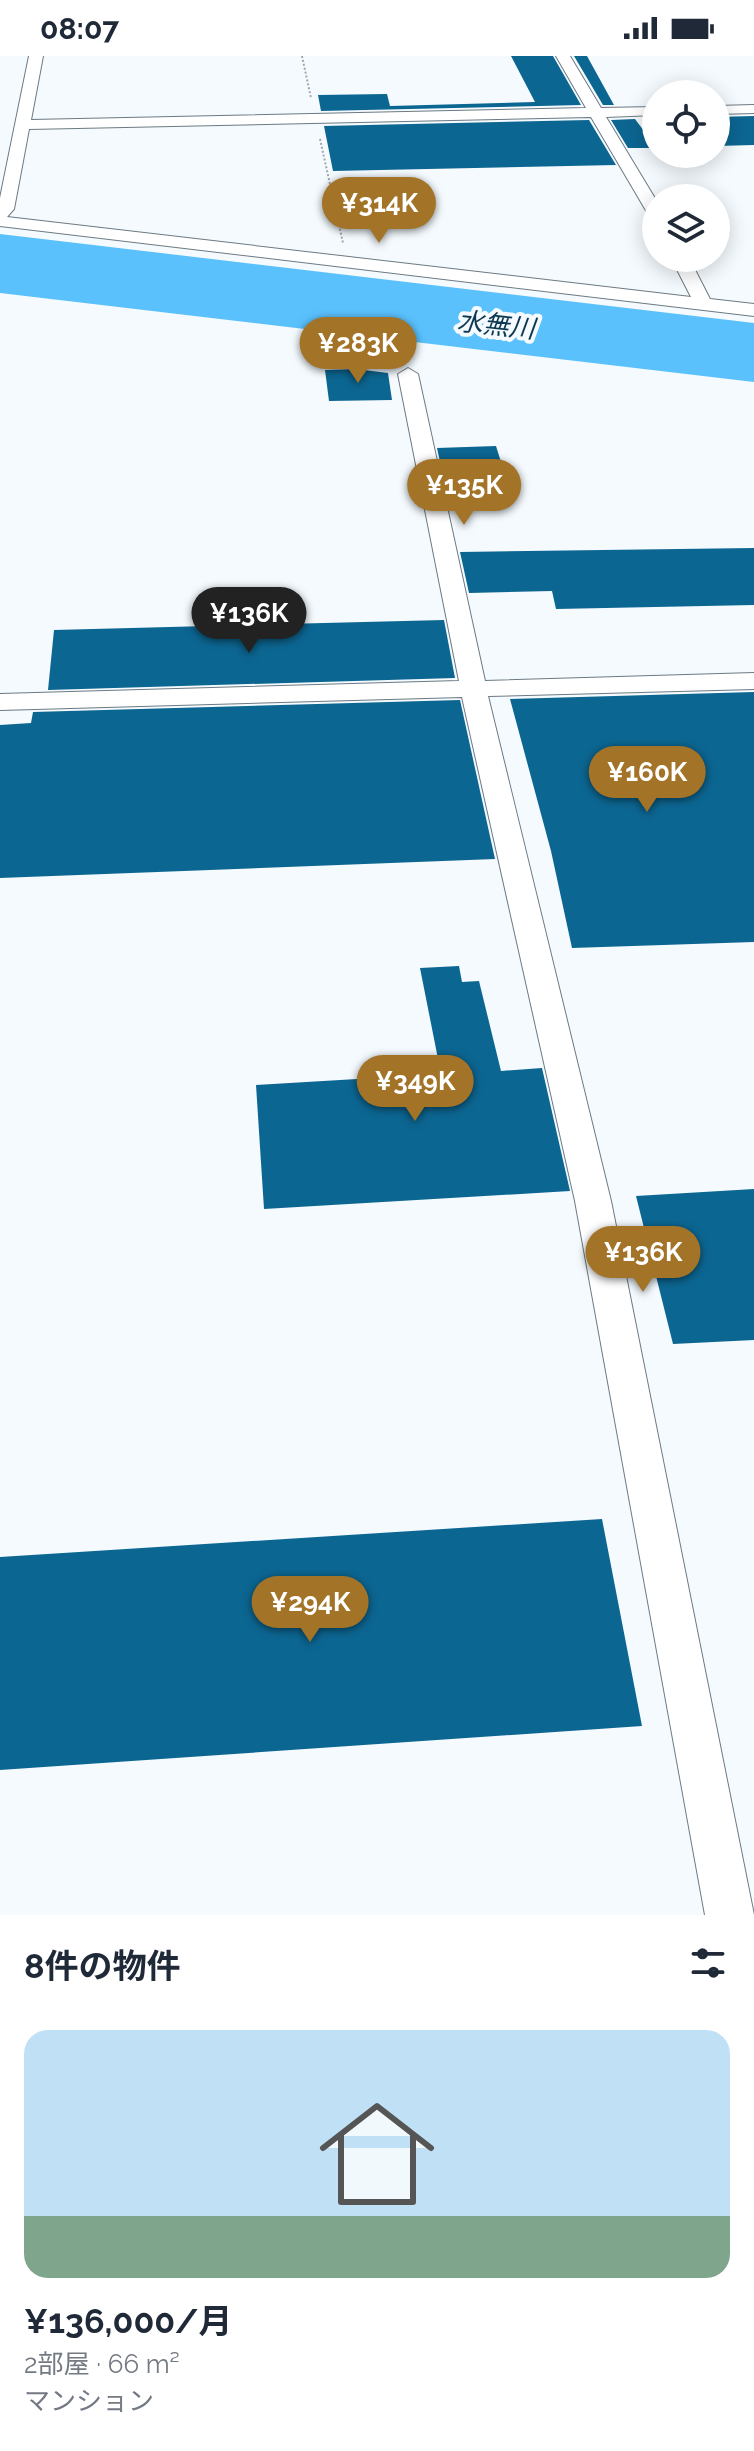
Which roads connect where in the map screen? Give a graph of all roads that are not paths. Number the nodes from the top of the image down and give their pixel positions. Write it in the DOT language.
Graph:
graph roads {
  1 [pos="36,56"];
  2 [pos="563,56"];
  3 [pos="754,109"];
  4 [pos="730,110"];
  5 [pos="642,111"];
  6 [pos="596,113"];
  7 [pos="23,125"];
  8 [pos="642,190"];
  9 [pos="0,214"];
  10 [pos="0,221"];
  11 [pos="688,272"];
  12 [pos="702,304"];
  13 [pos="754,310"];
  14 [pos="408,374"];
  15 [pos="754,681"];
  16 [pos="474,691"];
  17 [pos="0,702"];
  18 [pos="730,1915"];
  1 -- 7 [label="street"];
  2 -- 6 [label="street"];
  3 -- 4 [label="street"];
  5 -- 6 [label="street"];
  6 -- 7 [label="street"];
  6 -- 8 [label="street"];
  7 -- 9 [label="street"];
  10 -- 12 [label="street"];
  11 -- 12 [label="street"];
  12 -- 13 [label="street"];
  14 -- 16 [label="street"];
  15 -- 16 [label="street"];
  16 -- 17 [label="street"];
  16 -- 18 [label="street"];
}
